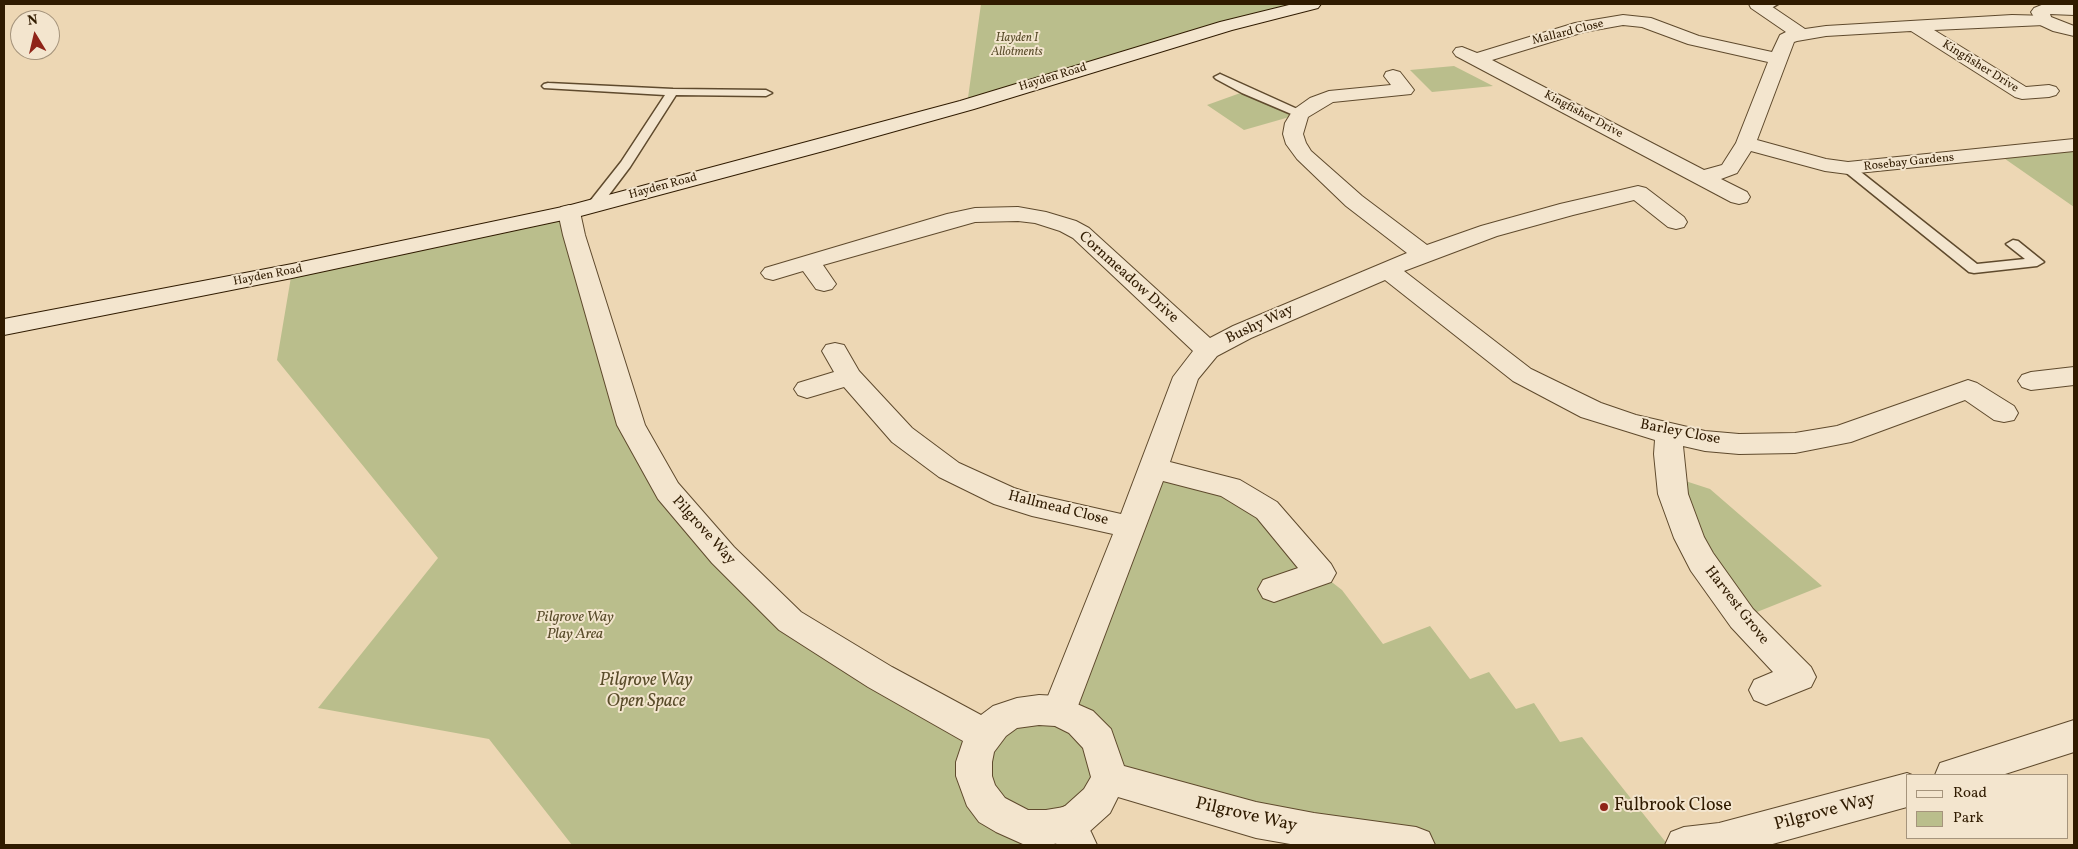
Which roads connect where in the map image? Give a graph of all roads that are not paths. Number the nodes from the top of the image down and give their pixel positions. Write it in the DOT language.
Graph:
graph roads {
  1 [pos="1312,4"];
  2 [pos="1763,4"];
  3 [pos="2045,10"];
  4 [pos="2074,10"];
  5 [pos="1915,26"];
  6 [pos="2074,31"];
  7 [pos="1801,34"];
  8 [pos="1469,56"];
  9 [pos="1777,59"];
  10 [pos="1393,76"];
  11 [pos="1220,77"];
  12 [pos="548,86"];
  13 [pos="2049,91"];
  14 [pos="673,92"];
  15 [pos="766,93"];
  16 [pos="1300,114"];
  17 [pos="1746,143"];
  18 [pos="2074,145"];
  19 [pos="1848,168"];
  20 [pos="1703,178"];
  21 [pos="1739,197"];
  22 [pos="582,208"];
  23 [pos="1676,222"];
  24 [pos="2013,244"];
  25 [pos="1424,254"];
  26 [pos="809,262"];
  27 [pos="1386,269"];
  28 [pos="773,273"];
  29 [pos="824,284"];
  30 [pos="4,327"];
  31 [pos="1208,350"];
  32 [pos="835,351"];
  33 [pos="849,376"];
  34 [pos="2074,376"];
  35 [pos="2031,382"];
  36 [pos="807,389"];
  37 [pos="2004,413"];
  38 [pos="1670,434"];
  39 [pos="1154,468"];
  40 [pos="1131,526"];
  41 [pos="1274,590"];
  42 [pos="1766,690"];
  43 [pos="1059,711"];
  44 [pos="985,735"];
  45 [pos="2074,736"];
  46 [pos="1956,774"];
  47 [pos="1109,778"];
  48 [pos="1906,790"];
  49 [pos="1072,835"];
  50 [pos="1708,844"];
  51 [pos="1416,845"];
  1 -- 22 [label="street, Hayden Road"];
  2 -- 7 [label="street"];
  3 -- 4 [label="street, Kingfisher Drive"];
  3 -- 5 [label="street, Kingfisher Drive"];
  3 -- 6 [label="street"];
  5 -- 7 [label="street, Kingfisher Drive"];
  5 -- 13 [label="street, Kingfisher Drive"];
  7 -- 9 [label="street"];
  8 -- 9 [label="street, Mallard Close"];
  8 -- 20 [label="street, Kingfisher Drive"];
  9 -- 17 [label="street"];
  10 -- 16 [label="street"];
  11 -- 16 [label="lane"];
  12 -- 14 [label="lane"];
  14 -- 15 [label="lane"];
  14 -- 22 [label="lane"];
  16 -- 25 [label="street"];
  17 -- 19 [label="street, Rosebay Gardens"];
  17 -- 20 [label="street"];
  18 -- 19 [label="street, Rosebay Gardens"];
  19 -- 24 [label="lane"];
  20 -- 21 [label="street, Kingfisher Drive"];
  22 -- 30 [label="street, Hayden Road"];
  22 -- 44 [label="street, Pilgrove Way"];
  23 -- 25 [label="street, Bushy Way"];
  25 -- 27 [label="street, Bushy Way"];
  26 -- 28 [label="street, Cornmeadow Drive"];
  26 -- 29 [label="street"];
  26 -- 31 [label="street, Cornmeadow Drive"];
  27 -- 31 [label="street, Bushy Way"];
  27 -- 38 [label="street, Barley Close"];
  31 -- 39 [label="street, Bushy Way"];
  32 -- 33 [label="street, Hallmead Close"];
  33 -- 36 [label="street"];
  33 -- 40 [label="street, Hallmead Close"];
  34 -- 35 [label="street"];
  37 -- 38 [label="street, Barley Close"];
  38 -- 42 [label="street, Harvest Grove"];
  39 -- 40 [label="street, Bushy Way"];
  39 -- 41 [label="street"];
  40 -- 43 [label="street, Bushy Way"];
  43 -- 44 [label="street"];
  43 -- 47 [label="street"];
  44 -- 49 [label="street"];
  45 -- 46 [label="street"];
  47 -- 49 [label="street"];
  47 -- 51 [label="street, Pilgrove Way"];
  48 -- 50 [label="street, Pilgrove Way"];
}
